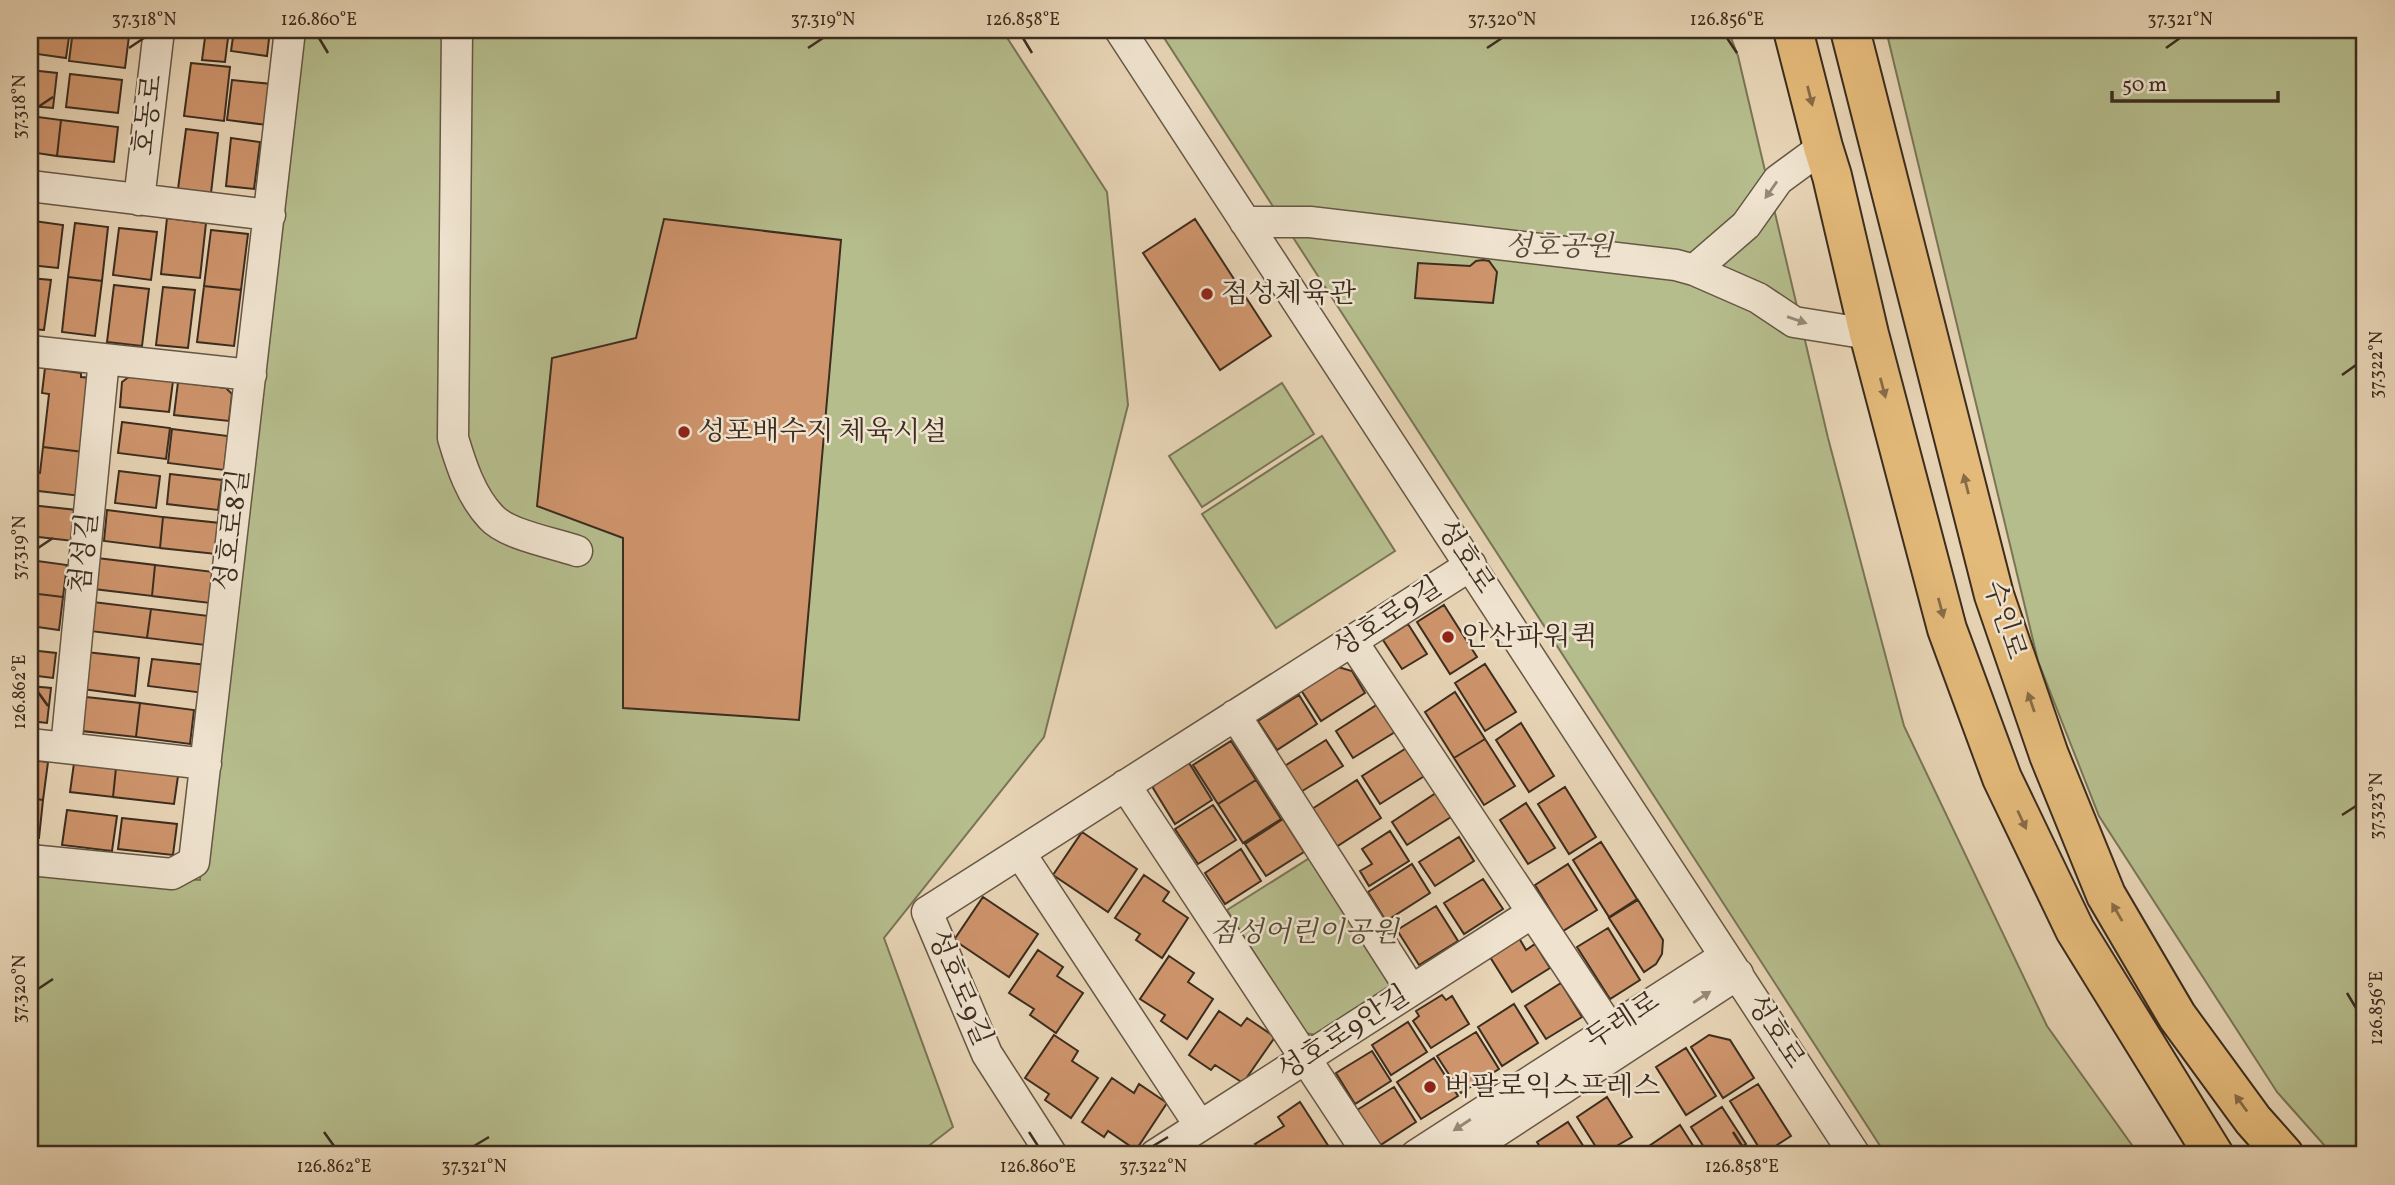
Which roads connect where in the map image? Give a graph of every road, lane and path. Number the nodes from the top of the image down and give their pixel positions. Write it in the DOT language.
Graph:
graph roads {
  1 [pos="159,30"];
  2 [pos="290,30"];
  3 [pos="457,30"];
  4 [pos="1120,30"];
  5 [pos="1793,30"];
  6 [pos="1850,30"];
  7 [pos="1823,147"];
  8 [pos="30,186"];
  9 [pos="139,200"];
  10 [pos="270,215"];
  11 [pos="1245,222"];
  12 [pos="1694,270"];
  13 [pos="1869,334"];
  14 [pos="30,351"];
  15 [pos="104,359"];
  16 [pos="251,375"];
  17 [pos="577,551"];
  18 [pos="1471,565"];
  19 [pos="1352,641"];
  20 [pos="1235,715"];
  21 [pos="30,744"];
  22 [pos="66,748"];
  23 [pos="206,764"];
  24 [pos="1125,785"];
  25 [pos="1020,853"];
  26 [pos="30,860"];
  27 [pos="1532,913"];
  28 [pos="1732,965"];
  29 [pos="1411,990"];
  30 [pos="1610,1029"];
  31 [pos="1306,1060"];
  32 [pos="1200,1126"];
  33 [pos="1052,1155"];
  34 [pos="1155,1155"];
  35 [pos="1370,1155"];
  36 [pos="1416,1155"];
  37 [pos="1461,1155"];
  38 [pos="1855,1155"];
  39 [pos="2214,1155"];
  40 [pos="2284,1155"];
  1 -- 9 [label="street, 호동로"];
  2 -- 10 [label="street, 성호로8길"];
  3 -- 17 [label="street"];
  4 -- 11 [label="street, 성호로"];
  5 -- 7 [label="highway, 수인로, one-way"];
  40 -- 6 [label="highway, 수인로, one-way"];
  7 -- 12 [label="street, one-way"];
  7 -- 13 [label="highway, 수인로"];
  8 -- 9 [label="street"];
  9 -- 10 [label="street"];
  10 -- 16 [label="street, 성호로8길"];
  11 -- 12 [label="street"];
  11 -- 18 [label="street, 성호로"];
  12 -- 13 [label="street, one-way"];
  13 -- 39 [label="highway, 수인로, one-way"];
  14 -- 15 [label="street"];
  15 -- 16 [label="street"];
  15 -- 22 [label="street, 첨성길"];
  16 -- 23 [label="street, 성호로8길"];
  18 -- 19 [label="street, 성호로9길"];
  18 -- 28 [label="street, 성호로"];
  19 -- 20 [label="street, 성호로9길"];
  19 -- 27 [label="street"];
  20 -- 24 [label="street, 성호로9길"];
  20 -- 29 [label="street"];
  21 -- 22 [label="street"];
  22 -- 23 [label="street"];
  23 -- 26 [label="street, 성호로8길"];
  24 -- 25 [label="street, 성호로9길"];
  24 -- 31 [label="street"];
  25 -- 32 [label="street"];
  25 -- 33 [label="street, 성호로9길"];
  27 -- 29 [label="street, 성호로9안길"];
  27 -- 30 [label="street"];
  28 -- 30 [label="street, 두레로"];
  37 -- 28 [label="street, 두레로, one-way"];
  28 -- 38 [label="street, 성호로"];
  29 -- 31 [label="street, 성호로9안길"];
  30 -- 36 [label="street, 두레로, one-way"];
  31 -- 32 [label="street, 성호로9안길"];
  31 -- 35 [label="street"];
  32 -- 34 [label="street, 성호로9안길"];
}
